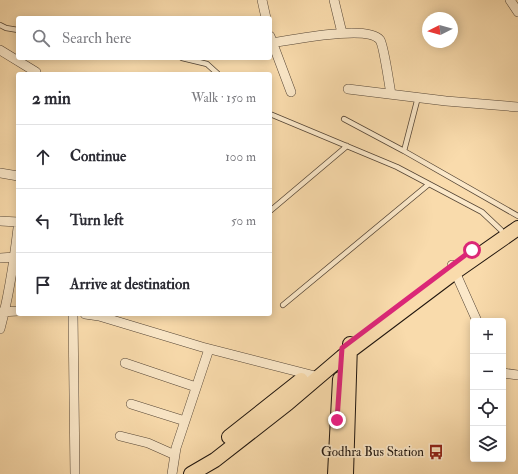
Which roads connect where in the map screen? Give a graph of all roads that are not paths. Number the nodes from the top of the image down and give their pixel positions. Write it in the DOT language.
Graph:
graph roads {
  1 [pos="262,0"];
  2 [pos="334,0"];
  3 [pos="510,0"];
  4 [pos="518,12"];
  5 [pos="266,16"];
  6 [pos="0,25"];
  7 [pos="16,30"];
  8 [pos="342,34"];
  9 [pos="272,40"];
  10 [pos="272,43"];
  11 [pos="0,50"];
  12 [pos="16,60"];
  13 [pos="16,60"];
  14 [pos="190,60"];
  15 [pos="36,72"];
  16 [pos="216,72"];
  17 [pos="348,89"];
  18 [pos="291,92"];
  19 [pos="391,94"];
  20 [pos="418,97"];
  21 [pos="518,107"];
  22 [pos="272,115"];
  23 [pos="344,119"];
  24 [pos="347,146"];
  25 [pos="404,151"];
  26 [pos="0,173"];
  27 [pos="16,176"];
  28 [pos="429,184"];
  29 [pos="272,209"];
  30 [pos="518,216"];
  31 [pos="518,219"];
  32 [pos="0,221"];
  33 [pos="16,222"];
  34 [pos="518,228"];
  35 [pos="502,230"];
  36 [pos="16,242"];
  37 [pos="14,257"];
  38 [pos="0,258"];
  39 [pos="454,268"];
  40 [pos="283,305"];
  41 [pos="16,311"];
  42 [pos="2,312"];
  43 [pos="73,316"];
  44 [pos="99,316"];
  45 [pos="476,318"];
  46 [pos="0,329"];
  47 [pos="209,349"];
  48 [pos="346,349"];
  49 [pos="125,363"];
  50 [pos="506,373"];
  51 [pos="518,375"];
  52 [pos="314,376"];
  53 [pos="196,387"];
  54 [pos="131,404"];
  55 [pos="185,421"];
  56 [pos="120,436"];
  57 [pos="174,455"];
  58 [pos="194,472"];
  59 [pos="75,474"];
  60 [pos="172,474"];
  61 [pos="335,474"];
  62 [pos="346,474"];
  1 -- 5 [label="street"];
  2 -- 8 [label="street"];
  3 -- 4 [label="street"];
  6 -- 7 [label="lane"];
  8 -- 9 [label="street"];
  8 -- 19 [label="street"];
  10 -- 18 [label="street"];
  11 -- 13 [label="street"];
  12 -- 15 [label="street"];
  14 -- 16 [label="lane"];
  17 -- 19 [label="street"];
  19 -- 20 [label="street"];
  20 -- 21 [label="street"];
  20 -- 25 [label="lane"];
  22 -- 24 [label="lane"];
  23 -- 25 [label="lane"];
  24 -- 28 [label="lane"];
  24 -- 29 [label="lane"];
  25 -- 30 [label="lane"];
  26 -- 27 [label="street"];
  28 -- 35 [label="lane"];
  28 -- 40 [label="lane"];
  31 -- 35 [label="main road"];
  32 -- 33 [label="street"];
  34 -- 39 [label="main road"];
  35 -- 39 [label="main road"];
  36 -- 37 [label="street"];
  37 -- 38 [label="street"];
  37 -- 42 [label="street"];
  39 -- 45 [label="street"];
  39 -- 48 [label="main road"];
  41 -- 42 [label="street"];
  42 -- 46 [label="street"];
  43 -- 59 [label="street"];
  44 -- 47 [label="street"];
  47 -- 52 [label="street"];
  47 -- 53 [label="street"];
  48 -- 52 [label="main road"];
  48 -- 61 [label="main road"];
  48 -- 62 [label="main road"];
  49 -- 53 [label="street"];
  50 -- 51 [label="street"];
  52 -- 58 [label="main road"];
  53 -- 55 [label="street"];
  54 -- 55 [label="street"];
  55 -- 57 [label="street"];
  56 -- 57 [label="street"];
  57 -- 60 [label="street"];
}
